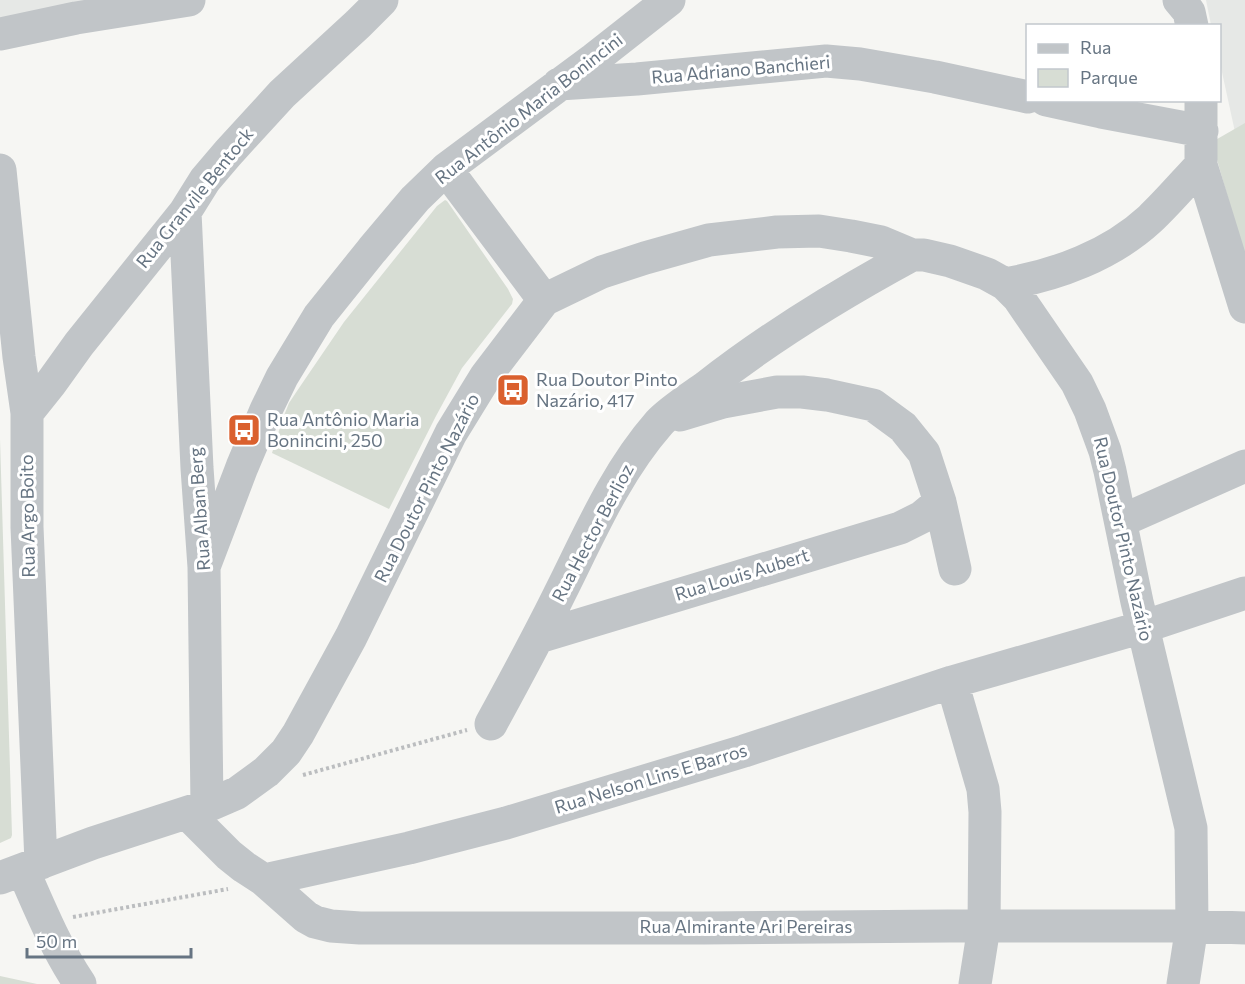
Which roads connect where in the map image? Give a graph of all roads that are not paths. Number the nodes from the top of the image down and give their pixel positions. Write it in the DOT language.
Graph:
graph roads {
  1 [pos="189,0"];
  2 [pos="382,0"];
  3 [pos="669,0"];
  4 [pos="1179,0"];
  5 [pos="1192,24"];
  6 [pos="0,34"];
  7 [pos="559,84"];
  8 [pos="1026,97"];
  9 [pos="1055,102"];
  10 [pos="1202,116"];
  11 [pos="1201,165"];
  12 [pos="446,169"];
  13 [pos="0,170"];
  14 [pos="185,212"];
  15 [pos="912,255"];
  16 [pos="5,257"];
  17 [pos="1005,284"];
  18 [pos="544,300"];
  19 [pos="1245,307"];
  20 [pos="0,331"];
  21 [pos="19,357"];
  22 [pos="27,413"];
  23 [pos="660,422"];
  24 [pos="247,454"];
  25 [pos="196,456"];
  26 [pos="1245,466"];
  27 [pos="940,502"];
  28 [pos="1121,521"];
  29 [pos="204,567"];
  30 [pos="955,569"];
  31 [pos="1245,593"];
  32 [pos="1143,627"];
  33 [pos="539,637"];
  34 [pos="952,682"];
  35 [pos="491,724"];
  36 [pos="197,809"];
  37 [pos="21,870"];
  38 [pos="264,880"];
  39 [pos="1192,926"];
  40 [pos="984,927"];
  41 [pos="1245,928"];
  42 [pos="80,984"];
  43 [pos="975,984"];
  44 [pos="1183,984"];
  1 -- 6 [label="street"];
  2 -- 14 [label="street, Rua Granvile Bentock"];
  3 -- 7 [label="street, Rua Antônio Maria Bonincini"];
  4 -- 5 [label="street"];
  7 -- 8 [label="street, Rua Adriano Banchieri"];
  7 -- 12 [label="street, Rua Antônio Maria Bonincini"];
  9 -- 10 [label="street"];
  10 -- 11 [label="street"];
  11 -- 17 [label="street"];
  11 -- 19 [label="street"];
  12 -- 18 [label="street"];
  12 -- 24 [label="street, Rua Antônio Maria Bonincini"];
  13 -- 16 [label="street, Rua Argo Boito"];
  14 -- 22 [label="street, Rua Granvile Bentock"];
  14 -- 25 [label="street, Rua Alban Berg"];
  15 -- 17 [label="street, Rua Doutor Pinto Nazário"];
  15 -- 18 [label="street, Rua Doutor Pinto Nazário"];
  15 -- 23 [label="street, Rua Hector Berlioz"];
  16 -- 21 [label="street, Rua Argo Boito"];
  17 -- 28 [label="street, Rua Doutor Pinto Nazário"];
  18 -- 36 [label="street, Rua Doutor Pinto Nazário"];
  20 -- 21 [label="street"];
  21 -- 22 [label="street, Rua Argo Boito"];
  22 -- 37 [label="street, Rua Argo Boito"];
  23 -- 27 [label="street"];
  23 -- 33 [label="street, Rua Hector Berlioz"];
  24 -- 25 [label="street"];
  24 -- 29 [label="street, Rua Antônio Maria Bonincini"];
  25 -- 29 [label="street, Rua Alban Berg"];
  26 -- 28 [label="street"];
  27 -- 30 [label="street"];
  27 -- 33 [label="street, Rua Louis Aubert"];
  28 -- 32 [label="street, Rua Doutor Pinto Nazário"];
  29 -- 36 [label="street, Rua Alban Berg"];
  31 -- 32 [label="street, Rua Nelson Lins E Barros"];
  32 -- 34 [label="street, Rua Nelson Lins E Barros"];
  32 -- 39 [label="street, Rua Doutor Pinto Nazário"];
  33 -- 35 [label="street, Rua Hector Berlioz"];
  34 -- 38 [label="street, Rua Nelson Lins E Barros"];
  34 -- 40 [label="street"];
  36 -- 37 [label="street, Rua Doutor Pinto Nazário"];
  36 -- 38 [label="street, Rua Almirante Ari Pereiras"];
  37 -- 42 [label="street"];
  38 -- 40 [label="street, Rua Almirante Ari Pereiras"];
  39 -- 40 [label="street, Rua Almirante Ari Pereiras"];
  39 -- 41 [label="street, Rua Almirante Ari Pereiras"];
  39 -- 44 [label="street, Rua Doutor Pinto Nazário"];
  40 -- 43 [label="street"];
}
